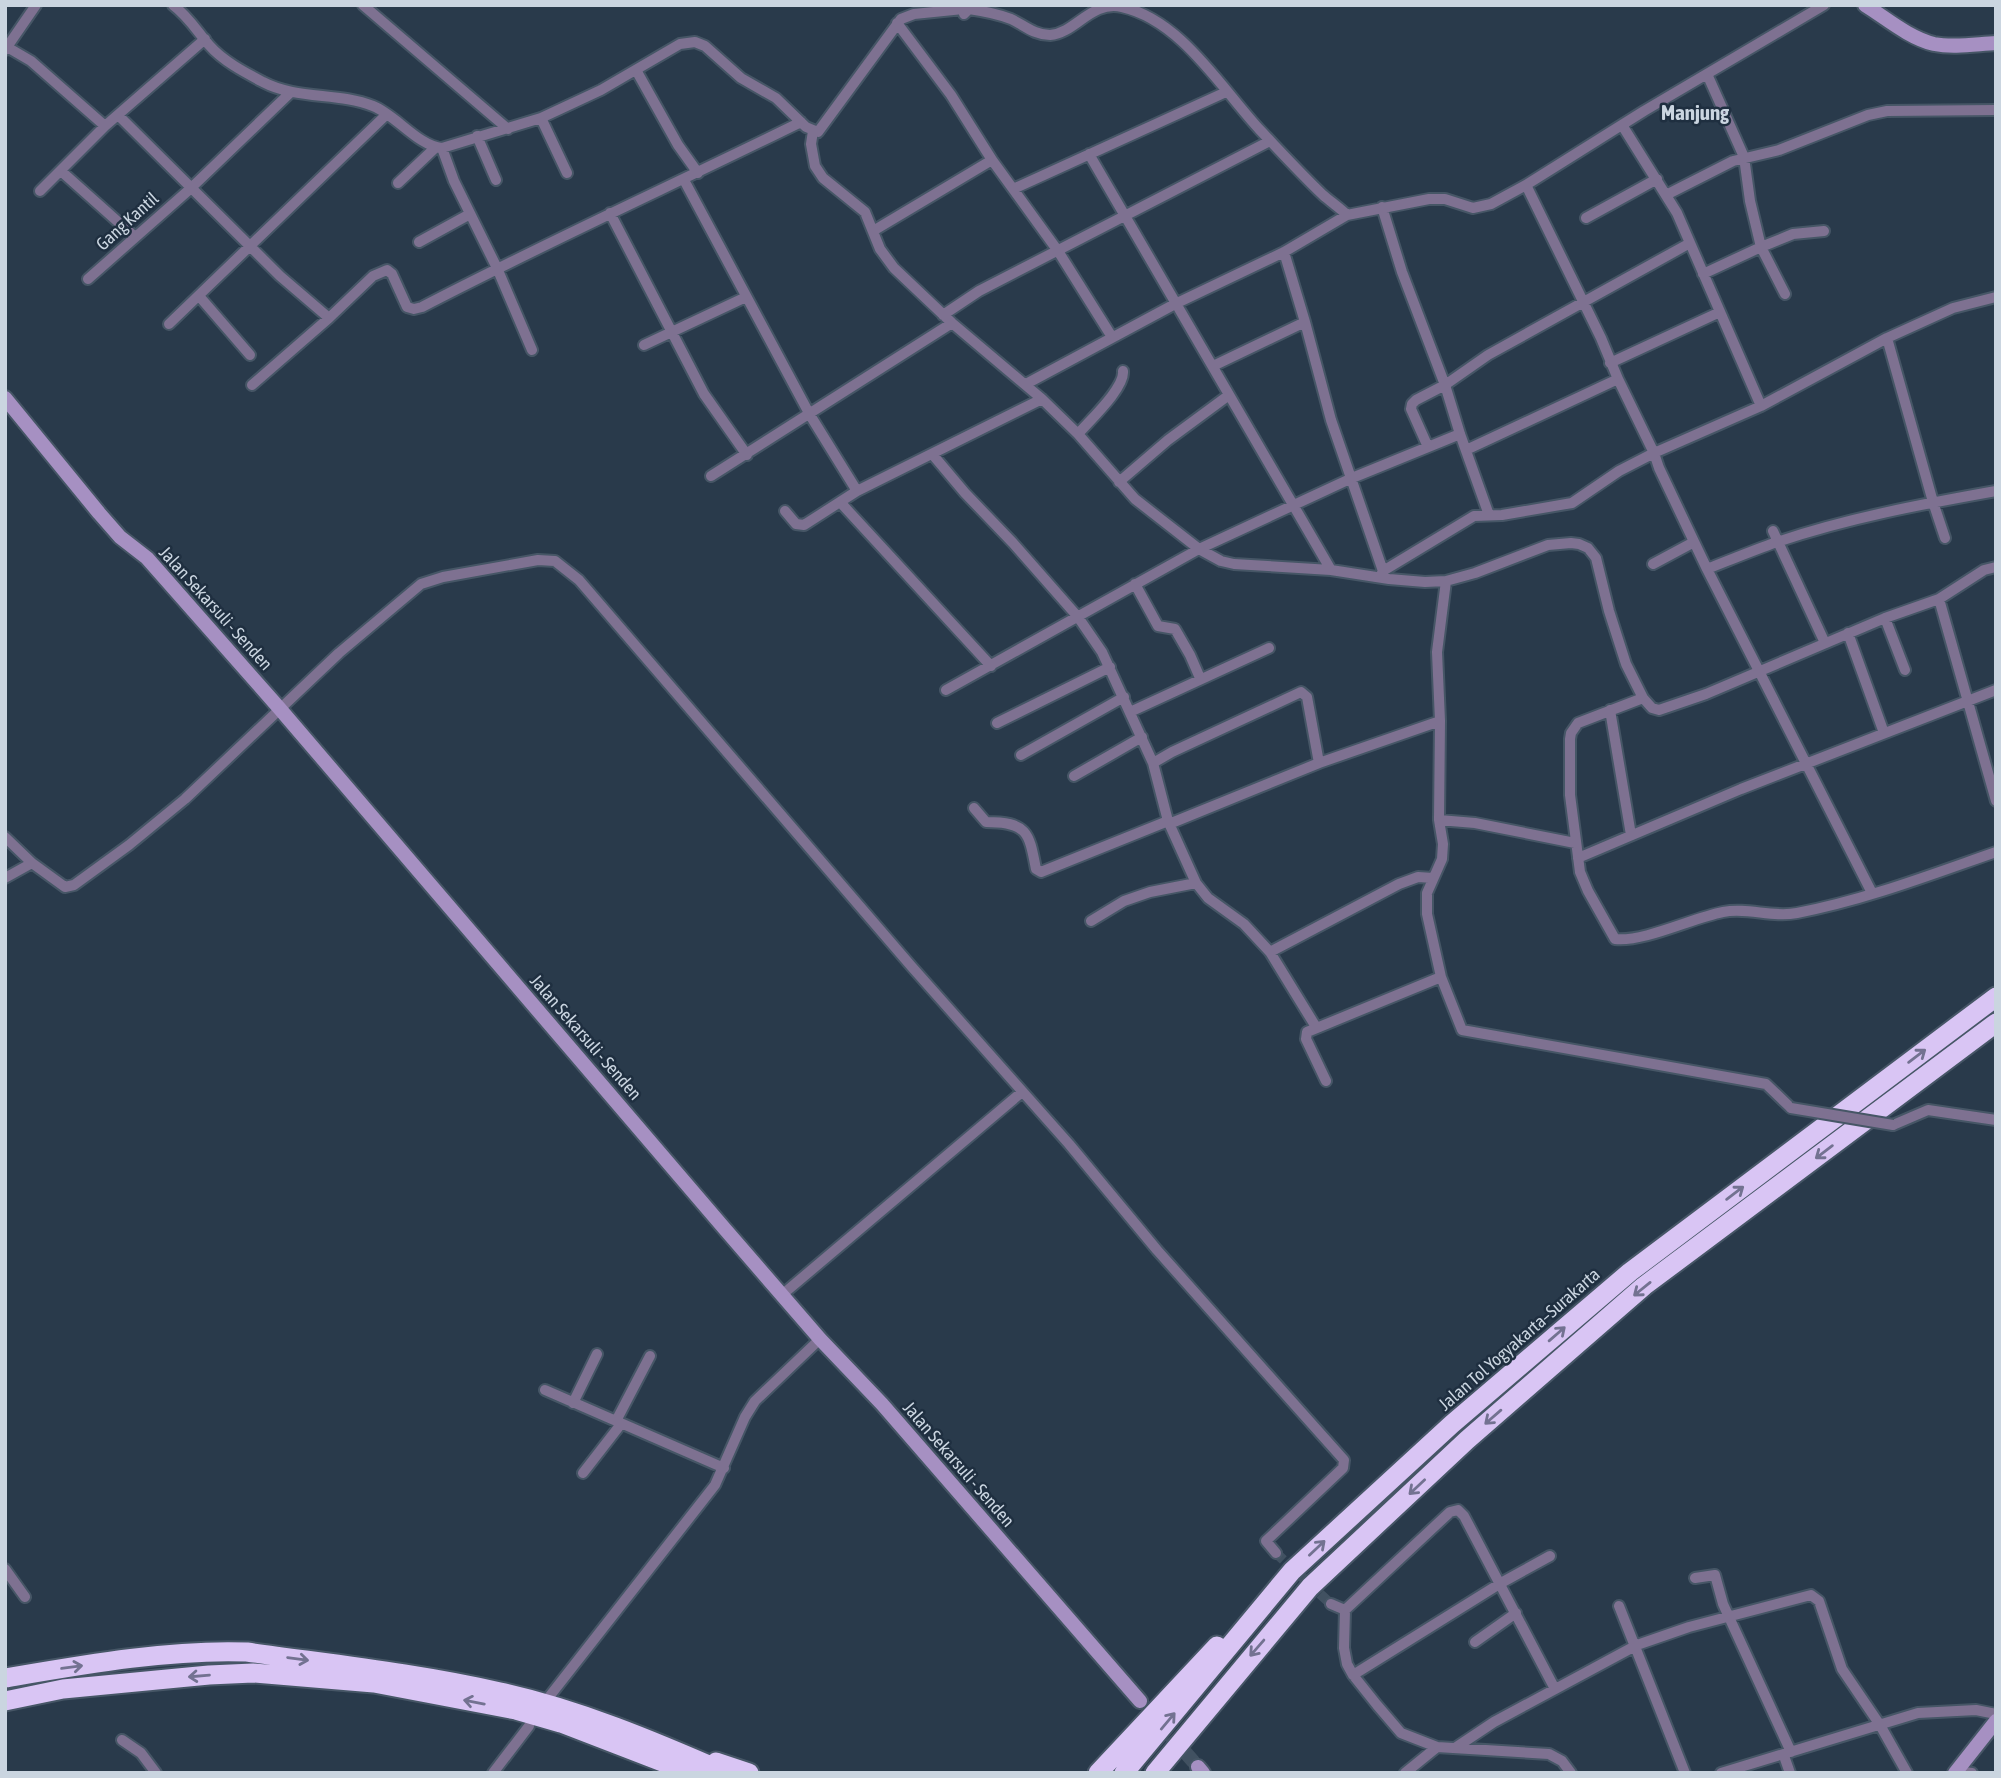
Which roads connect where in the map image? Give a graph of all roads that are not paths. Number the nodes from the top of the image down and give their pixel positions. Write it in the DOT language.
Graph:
graph roads {
  1 [pos="36,5"];
  2 [pos="173,5"];
  3 [pos="363,5"];
  4 [pos="1107,5"];
  5 [pos="1824,5"];
  6 [pos="1865,5"];
  7 [pos="897,23"];
  8 [pos="205,39"];
  9 [pos="1996,43"];
  10 [pos="6,49"];
  11 [pos="636,70"];
  12 [pos="1707,74"];
  13 [pos="290,92"];
  14 [pos="1226,92"];
  15 [pos="1996,110"];
  16 [pos="387,114"];
  17 [pos="118,115"];
  18 [pos="541,118"];
  19 [pos="801,122"];
  20 [pos="1622,125"];
  21 [pos="106,126"];
  22 [pos="508,129"];
  23 [pos="813,131"];
  24 [pos="477,136"];
  25 [pos="1270,141"];
  26 [pos="439,148"];
  27 [pos="1088,155"];
  28 [pos="1744,157"];
  29 [pos="992,160"];
  30 [pos="61,170"];
  31 [pos="567,173"];
  32 [pos="698,173"];
  33 [pos="1657,179"];
  34 [pos="496,180"];
  35 [pos="684,180"];
  36 [pos="398,183"];
  37 [pos="1526,185"];
  38 [pos="190,189"];
  39 [pos="1013,189"];
  40 [pos="40,191"];
  41 [pos="1666,195"];
  42 [pos="1382,207"];
  43 [pos="610,213"];
  44 [pos="470,214"];
  45 [pos="1348,215"];
  46 [pos="1124,216"];
  47 [pos="1586,218"];
  48 [pos="873,231"];
  49 [pos="1824,231"];
  50 [pos="135,237"];
  51 [pos="419,242"];
  52 [pos="1690,243"];
  53 [pos="250,245"];
  54 [pos="1761,247"];
  55 [pos="1058,251"];
  56 [pos="1284,252"];
  57 [pos="497,268"];
  58 [pos="1703,274"];
  59 [pos="88,279"];
  60 [pos="1785,294"];
  61 [pos="199,296"];
  62 [pos="746,297"];
  63 [pos="1996,298"];
  64 [pos="1582,301"];
  65 [pos="1175,304"];
  66 [pos="1720,312"];
  67 [pos="329,318"];
  68 [pos="948,319"];
  69 [pos="1305,322"];
  70 [pos="169,324"];
  71 [pos="671,332"];
  72 [pos="1112,337"];
  73 [pos="1887,338"];
  74 [pos="644,345"];
  75 [pos="533,349"];
  76 [pos="250,355"];
  77 [pos="1610,363"];
  78 [pos="1213,366"];
  79 [pos="1123,371"];
  80 [pos="1618,379"];
  81 [pos="253,384"];
  82 [pos="1026,384"];
  83 [pos="1445,385"];
  84 [pos="1229,395"];
  85 [pos="5,398"];
  86 [pos="1042,399"];
  87 [pos="1761,406"];
  88 [pos="810,415"];
  89 [pos="1078,434"];
  90 [pos="1460,434"];
  91 [pos="1429,447"];
  92 [pos="1466,450"];
  93 [pos="1654,453"];
  94 [pos="747,455"];
  95 [pos="933,455"];
  96 [pos="711,476"];
  97 [pos="1352,478"];
  98 [pos="1119,482"];
  99 [pos="857,491"];
  100 [pos="1996,491"];
  101 [pos="839,502"];
  102 [pos="1933,502"];
  103 [pos="1294,505"];
  104 [pos="785,511"];
  105 [pos="1489,515"];
  106 [pos="1776,536"];
  107 [pos="1945,538"];
  108 [pos="1695,542"];
  109 [pos="1199,549"];
  110 [pos="1653,564"];
  111 [pos="1996,567"];
  112 [pos="1707,569"];
  113 [pos="1331,570"];
  114 [pos="1381,574"];
  115 [pos="1446,581"];
  116 [pos="1135,584"];
  117 [pos="1939,599"];
  118 [pos="1078,617"];
  119 [pos="1885,618"];
  120 [pos="1848,633"];
  121 [pos="1825,643"];
  122 [pos="1269,648"];
  123 [pos="991,666"];
  124 [pos="1110,667"];
  125 [pos="1905,670"];
  126 [pos="1759,672"];
  127 [pos="1200,678"];
  128 [pos="946,690"];
  129 [pos="1996,690"];
  130 [pos="1124,697"];
  131 [pos="1643,698"];
  132 [pos="1969,701"];
  133 [pos="280,709"];
  134 [pos="1610,710"];
  135 [pos="1130,712"];
  136 [pos="1440,722"];
  137 [pos="997,723"];
  138 [pos="1884,733"];
  139 [pos="1142,737"];
  140 [pos="1021,755"];
  141 [pos="1153,762"];
  142 [pos="1319,763"];
  143 [pos="1806,764"];
  144 [pos="1074,776"];
  145 [pos="1993,782"];
  146 [pos="1996,801"];
  147 [pos="974,808"];
  148 [pos="1439,820"];
  149 [pos="1168,822"];
  150 [pos="1630,835"];
  151 [pos="5,838"];
  152 [pos="1575,842"];
  153 [pos="1996,852"];
  154 [pos="1578,858"];
  155 [pos="32,863"];
  156 [pos="5,878"];
  157 [pos="1433,878"];
  158 [pos="1196,883"];
  159 [pos="1872,893"];
  160 [pos="1091,921"];
  161 [pos="1270,952"];
  162 [pos="1441,977"];
  163 [pos="1996,997"];
  164 [pos="1996,1023"];
  165 [pos="1316,1027"];
  166 [pos="1326,1081"];
  167 [pos="1022,1092"];
  168 [pos="1996,1120"];
  169 [pos="783,1294"];
  170 [pos="820,1339"];
  171 [pos="597,1354"];
  172 [pos="650,1356"];
  173 [pos="545,1390"];
  174 [pos="573,1403"];
  175 [pos="619,1422"];
  176 [pos="724,1468"];
  177 [pos="583,1473"];
  178 [pos="1276,1553"];
  179 [pos="1550,1556"];
  180 [pos="5,1569"];
  181 [pos="1292,1571"];
  182 [pos="1695,1578"];
  183 [pos="1501,1583"];
  184 [pos="24,1597"];
  185 [pos="1331,1604"];
  186 [pos="1619,1606"];
  187 [pos="1345,1610"];
  188 [pos="1516,1613"];
  189 [pos="1728,1615"];
  190 [pos="1475,1642"];
  191 [pos="1637,1645"];
  192 [pos="1353,1675"];
  193 [pos="5,1678"];
  194 [pos="1555,1689"];
  195 [pos="550,1697"];
  196 [pos="5,1701"];
  197 [pos="1140,1701"];
  198 [pos="1213,1701"];
  199 [pos="1996,1714"];
  200 [pos="1996,1721"];
  201 [pos="1880,1725"];
  202 [pos="529,1726"];
  203 [pos="122,1740"];
  204 [pos="1437,1747"];
  205 [pos="1455,1748"];
  206 [pos="657,1750"];
  207 [pos="1787,1754"];
  208 [pos="1955,1772"];
  209 [pos="156,1773"];
  210 [pos="493,1773"];
  211 [pos="682,1773"];
  212 [pos="691,1773"];
  213 [pos="727,1773"];
  214 [pos="749,1773"];
  215 [pos="1098,1773"];
  216 [pos="1124,1773"];
  217 [pos="1155,1773"];
  218 [pos="1162,1773"];
  219 [pos="1405,1773"];
  220 [pos="1571,1773"];
  221 [pos="1685,1773"];
  222 [pos="1721,1773"];
  223 [pos="1790,1773"];
  224 [pos="1907,1773"];
  225 [pos="1972,1773"];
  1 -- 10 [label="street"];
  2 -- 8 [label="street"];
  3 -- 22 [label="street"];
  4 -- 7 [label="street"];
  4 -- 14 [label="street"];
  5 -- 12 [label="street"];
  6 -- 9 [label="street"];
  7 -- 23 [label="street"];
  7 -- 29 [label="street"];
  8 -- 13 [label="street"];
  8 -- 17 [label="street"];
  10 -- 21 [label="street"];
  11 -- 18 [label="street"];
  11 -- 19 [label="street"];
  11 -- 32 [label="street"];
  12 -- 20 [label="street"];
  12 -- 28 [label="street"];
  13 -- 16 [label="street"];
  13 -- 38 [label="street, Gang Kantil"];
  14 -- 25 [label="street"];
  14 -- 27 [label="street"];
  15 -- 28 [label="street"];
  16 -- 26 [label="street"];
  16 -- 53 [label="street"];
  17 -- 21 [label="street"];
  17 -- 38 [label="street"];
  18 -- 22 [label="street"];
  18 -- 31 [label="street"];
  19 -- 23 [label="street"];
  19 -- 32 [label="street"];
  20 -- 33 [label="street"];
  20 -- 37 [label="street"];
  21 -- 30 [label="street"];
  22 -- 24 [label="street"];
  23 -- 48 [label="street"];
  24 -- 26 [label="street"];
  24 -- 34 [label="street"];
  25 -- 45 [label="street"];
  25 -- 46 [label="street"];
  26 -- 36 [label="street"];
  26 -- 44 [label="street"];
  27 -- 39 [label="street"];
  27 -- 46 [label="street"];
  28 -- 41 [label="street"];
  28 -- 54 [label="street"];
  29 -- 39 [label="street"];
  29 -- 48 [label="street"];
  30 -- 40 [label="street"];
  30 -- 50 [label="street"];
  32 -- 35 [label="street"];
  33 -- 41 [label="street"];
  33 -- 47 [label="street"];
  35 -- 43 [label="street"];
  35 -- 62 [label="street"];
  37 -- 42 [label="street"];
  37 -- 64 [label="street"];
  38 -- 50 [label="street, Gang Kantil"];
  38 -- 53 [label="street"];
  39 -- 55 [label="street"];
  41 -- 52 [label="street"];
  42 -- 45 [label="street"];
  42 -- 83 [label="street"];
  43 -- 57 [label="street"];
  43 -- 71 [label="street"];
  44 -- 51 [label="street"];
  44 -- 57 [label="street"];
  45 -- 56 [label="street"];
  46 -- 55 [label="street"];
  46 -- 65 [label="street"];
  48 -- 68 [label="street"];
  49 -- 54 [label="street"];
  50 -- 59 [label="street, Gang Kantil"];
  52 -- 58 [label="street"];
  52 -- 64 [label="street"];
  53 -- 61 [label="street"];
  53 -- 67 [label="street"];
  54 -- 58 [label="street"];
  54 -- 60 [label="street"];
  55 -- 68 [label="street"];
  55 -- 72 [label="street"];
  56 -- 65 [label="street"];
  56 -- 69 [label="street"];
  57 -- 67 [label="street"];
  57 -- 75 [label="street"];
  58 -- 66 [label="street"];
  61 -- 70 [label="street"];
  61 -- 76 [label="street"];
  62 -- 71 [label="street"];
  62 -- 88 [label="street"];
  63 -- 73 [label="street"];
  64 -- 77 [label="street"];
  64 -- 83 [label="street"];
  65 -- 72 [label="street"];
  65 -- 78 [label="street"];
  66 -- 77 [label="street"];
  66 -- 87 [label="street"];
  67 -- 81 [label="street"];
  68 -- 82 [label="street"];
  68 -- 88 [label="street"];
  69 -- 78 [label="street"];
  69 -- 97 [label="street"];
  71 -- 74 [label="street"];
  71 -- 94 [label="street"];
  72 -- 82 [label="street"];
  73 -- 87 [label="street"];
  73 -- 102 [label="street"];
  77 -- 80 [label="street"];
  78 -- 84 [label="street"];
  79 -- 89 [label="street"];
  80 -- 92 [label="street"];
  80 -- 93 [label="street"];
  82 -- 86 [label="street"];
  83 -- 90 [label="street"];
  83 -- 91 [label="street"];
  84 -- 98 [label="street"];
  84 -- 103 [label="street"];
  85 -- 133 [label="street, Jalan Sekarsuli - Senden"];
  86 -- 89 [label="street"];
  86 -- 95 [label="street"];
  87 -- 93 [label="street"];
  88 -- 94 [label="street"];
  88 -- 99 [label="street"];
  89 -- 98 [label="street"];
  90 -- 91 [label="street"];
  90 -- 92 [label="street"];
  91 -- 97 [label="street"];
  92 -- 105 [label="street"];
  93 -- 105 [label="street"];
  93 -- 108 [label="street"];
  94 -- 96 [label="street"];
  95 -- 99 [label="street"];
  95 -- 118 [label="street"];
  97 -- 103 [label="street"];
  97 -- 114 [label="street"];
  98 -- 109 [label="street"];
  99 -- 101 [label="street"];
  100 -- 102 [label="street"];
  101 -- 104 [label="street"];
  101 -- 123 [label="street"];
  102 -- 106 [label="street"];
  102 -- 107 [label="street"];
  103 -- 109 [label="street"];
  103 -- 113 [label="street"];
  105 -- 114 [label="street"];
  106 -- 112 [label="street"];
  106 -- 121 [label="street"];
  108 -- 110 [label="street"];
  108 -- 112 [label="street"];
  109 -- 113 [label="street"];
  109 -- 116 [label="street"];
  111 -- 117 [label="street"];
  112 -- 126 [label="street"];
  113 -- 114 [label="street"];
  114 -- 115 [label="street"];
  115 -- 131 [label="street"];
  115 -- 136 [label="street"];
  116 -- 118 [label="street"];
  116 -- 127 [label="street"];
  117 -- 119 [label="street"];
  117 -- 132 [label="street"];
  118 -- 123 [label="street"];
  118 -- 124 [label="street"];
  119 -- 120 [label="street"];
  119 -- 125 [label="street"];
  120 -- 121 [label="street"];
  120 -- 138 [label="street"];
  121 -- 126 [label="street"];
  122 -- 127 [label="street"];
  123 -- 128 [label="street"];
  124 -- 130 [label="street"];
  124 -- 137 [label="street"];
  126 -- 131 [label="street"];
  126 -- 143 [label="street"];
  127 -- 135 [label="street"];
  129 -- 132 [label="street"];
  130 -- 135 [label="street"];
  130 -- 140 [label="street"];
  131 -- 134 [label="street"];
  132 -- 138 [label="street"];
  132 -- 145 [label="street"];
  133 -- 155 [label="street"];
  133 -- 167 [label="street"];
  133 -- 169 [label="street, Jalan Sekarsuli - Senden"];
  134 -- 150 [label="street"];
  134 -- 152 [label="street"];
  135 -- 139 [label="street"];
  136 -- 142 [label="street"];
  136 -- 148 [label="street"];
  138 -- 143 [label="street"];
  139 -- 141 [label="street"];
  139 -- 144 [label="street"];
  141 -- 142 [label="street"];
  141 -- 149 [label="street"];
  142 -- 149 [label="street"];
  143 -- 150 [label="street"];
  143 -- 159 [label="street"];
  145 -- 146 [label="street"];
  147 -- 149 [label="street"];
  148 -- 152 [label="street"];
  148 -- 157 [label="street"];
  149 -- 158 [label="street"];
  150 -- 154 [label="street"];
  151 -- 155 [label="street"];
  152 -- 154 [label="street"];
  153 -- 159 [label="street"];
  154 -- 159 [label="street"];
  155 -- 156 [label="street"];
  157 -- 161 [label="street"];
  157 -- 162 [label="street"];
  158 -- 160 [label="street"];
  158 -- 161 [label="street"];
  161 -- 165 [label="street"];
  162 -- 165 [label="street"];
  162 -- 168 [label="street, bridge"];
  181 -- 163 [label="highway, Jalan Tol Yogyakarta–Surakarta, one-way"];
  164 -- 198 [label="highway, one-way"];
  165 -- 166 [label="street"];
  167 -- 169 [label="street"];
  167 -- 178 [label="street"];
  169 -- 170 [label="street, Jalan Sekarsuli - Senden"];
  170 -- 176 [label="street"];
  170 -- 197 [label="street, Jalan Sekarsuli - Senden"];
  171 -- 174 [label="street"];
  172 -- 175 [label="street"];
  173 -- 174 [label="street"];
  174 -- 175 [label="street"];
  175 -- 176 [label="street"];
  175 -- 177 [label="street"];
  176 -- 195 [label="street"];
  179 -- 183 [label="street"];
  180 -- 184 [label="street"];
  181 -- 215 [label="highway"];
  216 -- 181 [label="highway, Jalan Tol Yogyakarta–Surakarta, one-way"];
  182 -- 189 [label="street"];
  183 -- 187 [label="street"];
  183 -- 188 [label="street"];
  183 -- 192 [label="street"];
  185 -- 187 [label="street"];
  186 -- 191 [label="street"];
  187 -- 192 [label="street"];
  188 -- 190 [label="street"];
  188 -- 194 [label="street"];
  189 -- 191 [label="street"];
  189 -- 201 [label="street"];
  189 -- 207 [label="street"];
  191 -- 194 [label="street"];
  191 -- 221 [label="street"];
  192 -- 204 [label="street"];
  193 -- 206 [label="highway, one-way"];
  194 -- 205 [label="street"];
  206 -- 196 [label="highway, one-way"];
  198 -- 217 [label="highway"];
  198 -- 218 [label="highway"];
  199 -- 201 [label="street"];
  200 -- 208 [label="street"];
  201 -- 207 [label="street"];
  201 -- 224 [label="street"];
  202 -- 210 [label="street"];
  203 -- 209 [label="street"];
  204 -- 205 [label="street"];
  204 -- 219 [label="street"];
  205 -- 220 [label="street"];
  206 -- 211 [label="highway"];
  206 -- 212 [label="highway"];
  206 -- 213 [label="highway"];
  206 -- 214 [label="highway"];
  207 -- 222 [label="street"];
  207 -- 223 [label="street"];
  208 -- 225 [label="street"];
}
